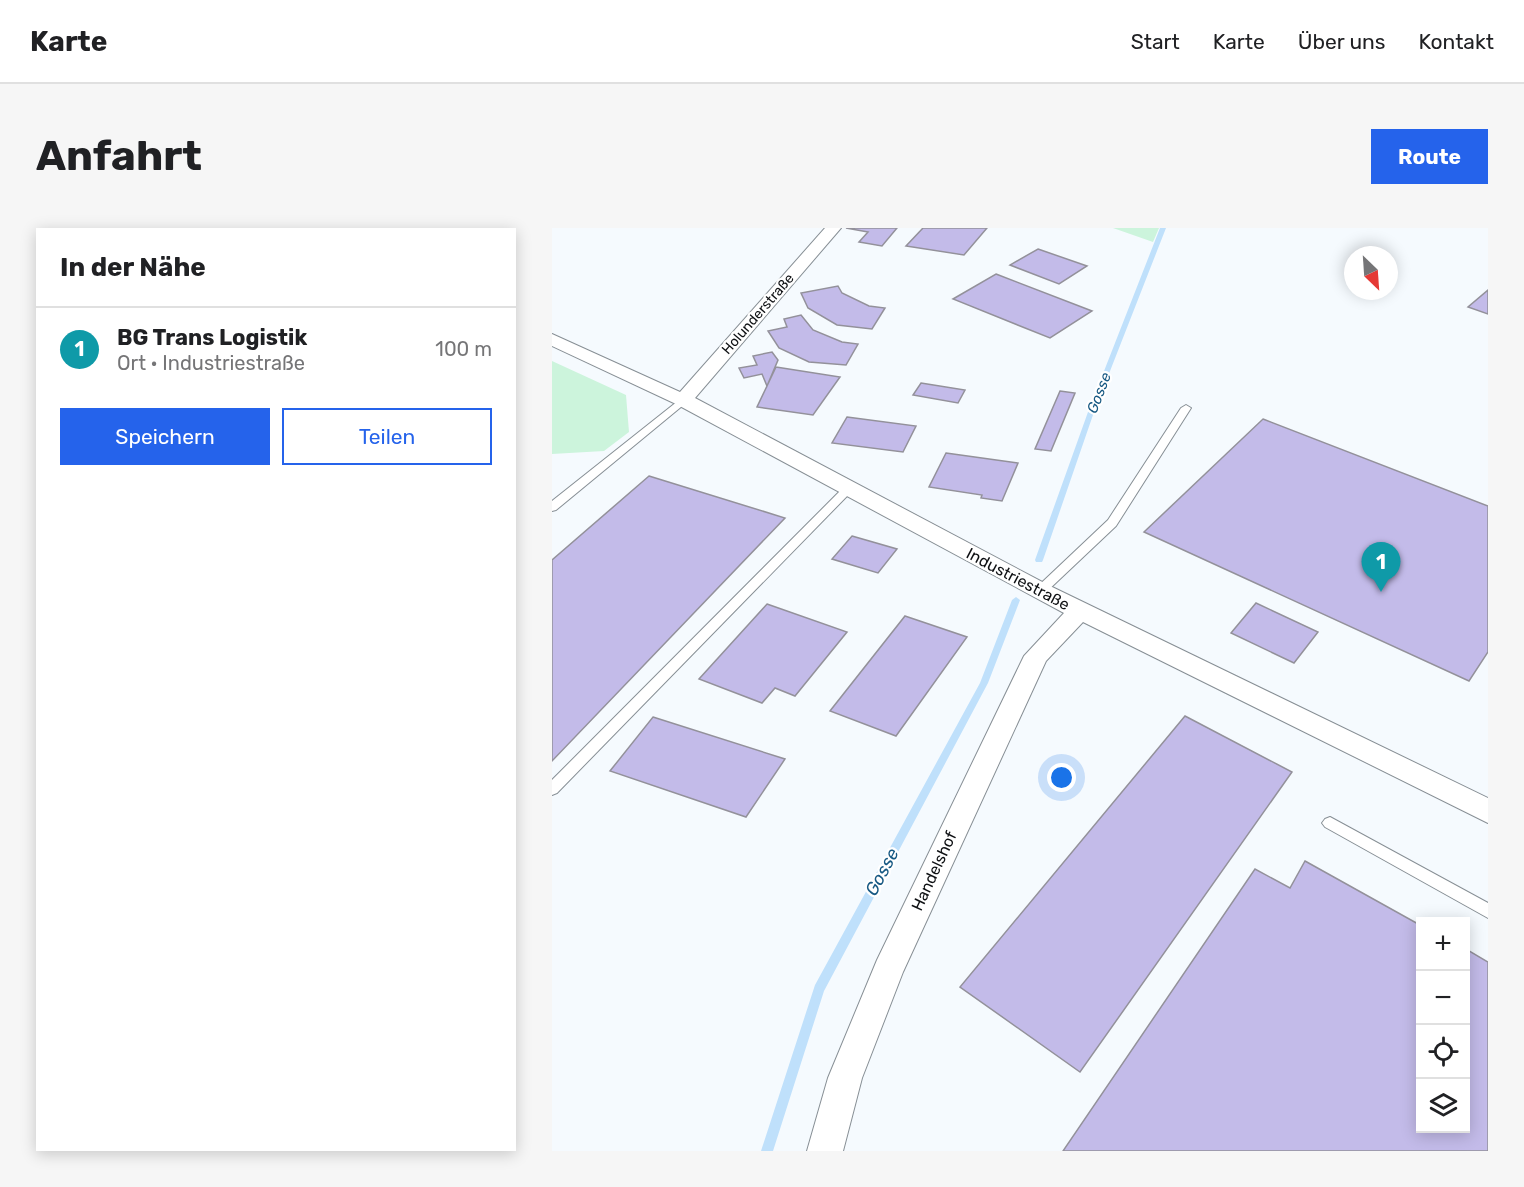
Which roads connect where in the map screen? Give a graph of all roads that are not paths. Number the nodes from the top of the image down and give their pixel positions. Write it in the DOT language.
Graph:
graph roads {
  1 [pos="832,228"];
  2 [pos="552,339"];
  3 [pos="683,400"];
  4 [pos="1186,408"];
  5 [pos="848,489"];
  6 [pos="552,507"];
  7 [pos="1040,591"];
  8 [pos="1080,611"];
  9 [pos="552,789"];
  10 [pos="1488,811"];
  11 [pos="1330,823"];
  12 [pos="1488,912"];
  13 [pos="825,1151"];
  1 -- 3 [label="street, Holunderstraße"];
  2 -- 3 [label="street, Industriestraße"];
  3 -- 5 [label="street, Industriestraße"];
  3 -- 6 [label="lane"];
  4 -- 7 [label="lane"];
  5 -- 7 [label="street, Industriestraße"];
  5 -- 9 [label="lane"];
  7 -- 8 [label="street, Industriestraße"];
  8 -- 10 [label="street, Industriestraße"];
  8 -- 13 [label="street, Handelshof"];
  11 -- 12 [label="lane"];
}
